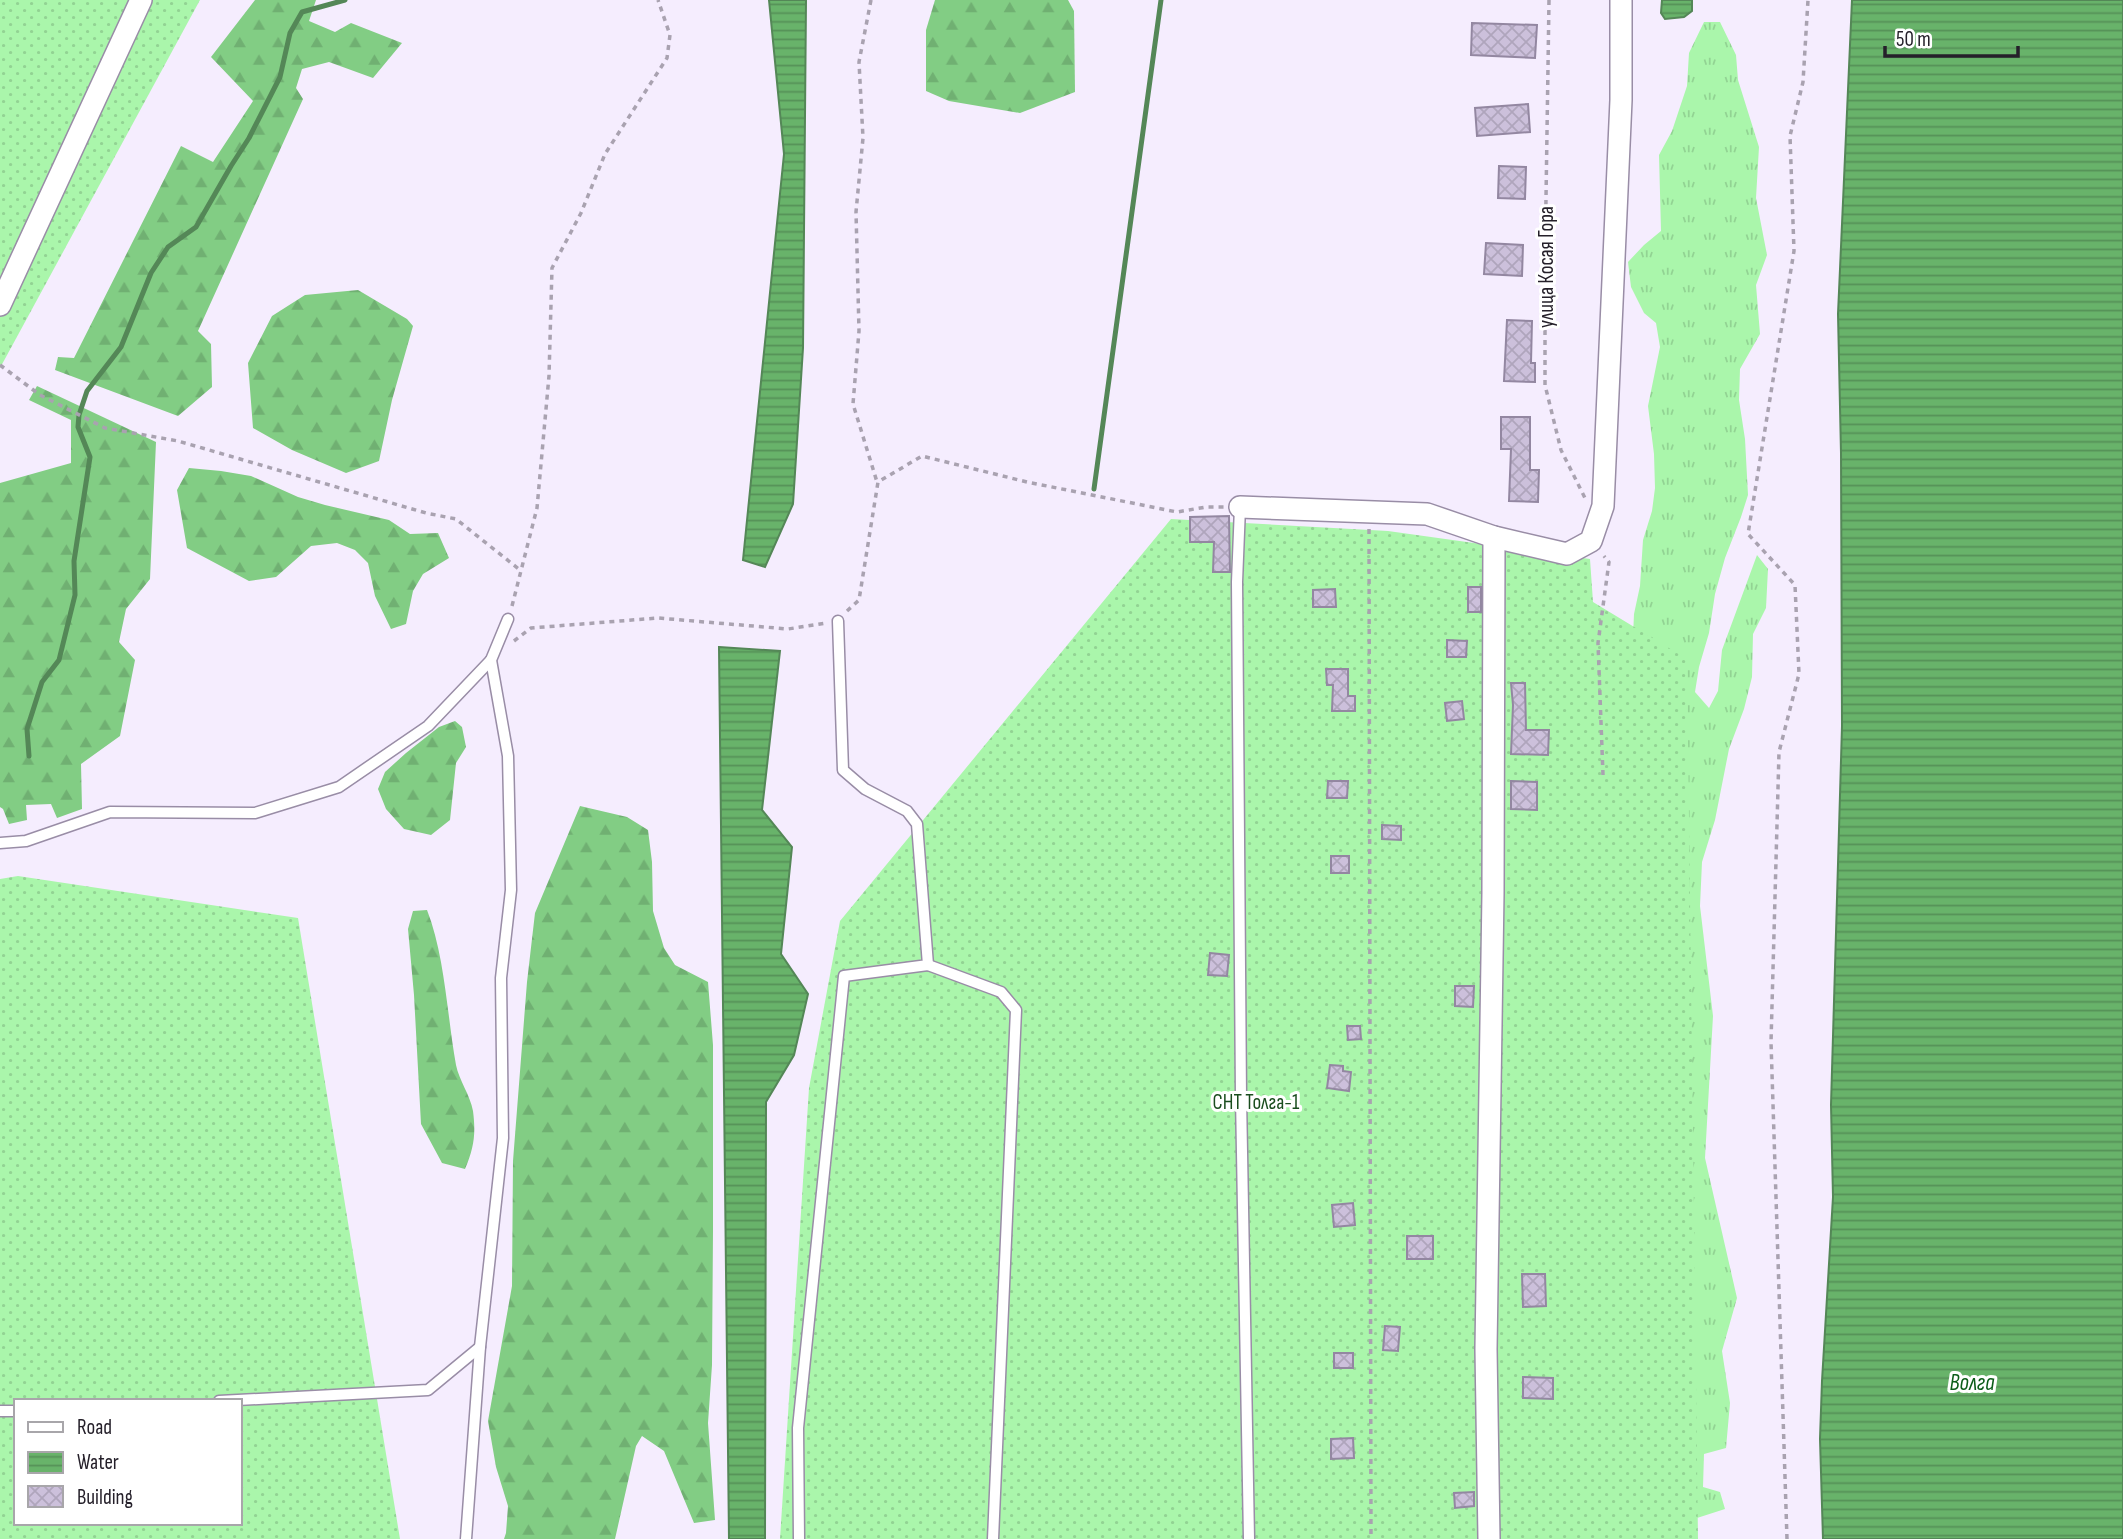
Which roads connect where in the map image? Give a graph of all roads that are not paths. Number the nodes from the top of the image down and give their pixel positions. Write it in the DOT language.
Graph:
graph roads {
  1 [pos="141,0"];
  2 [pos="1621,0"];
  3 [pos="0,305"];
  4 [pos="1240,507"];
  5 [pos="1494,537"];
  6 [pos="508,619"];
  7 [pos="838,621"];
  8 [pos="491,660"];
  9 [pos="0,844"];
  10 [pos="928,965"];
  11 [pos="480,1347"];
  12 [pos="242,1400"];
  13 [pos="466,1539"];
  14 [pos="799,1539"];
  15 [pos="993,1539"];
  16 [pos="1249,1539"];
  17 [pos="1489,1539"];
  1 -- 3 [label="street"];
  2 -- 5 [label="street"];
  4 -- 5 [label="street"];
  4 -- 16 [label="lane"];
  5 -- 17 [label="street"];
  6 -- 8 [label="lane"];
  7 -- 10 [label="lane"];
  8 -- 9 [label="lane"];
  8 -- 11 [label="lane"];
  10 -- 14 [label="lane"];
  10 -- 15 [label="lane"];
  11 -- 12 [label="lane"];
  11 -- 13 [label="lane"];
}
